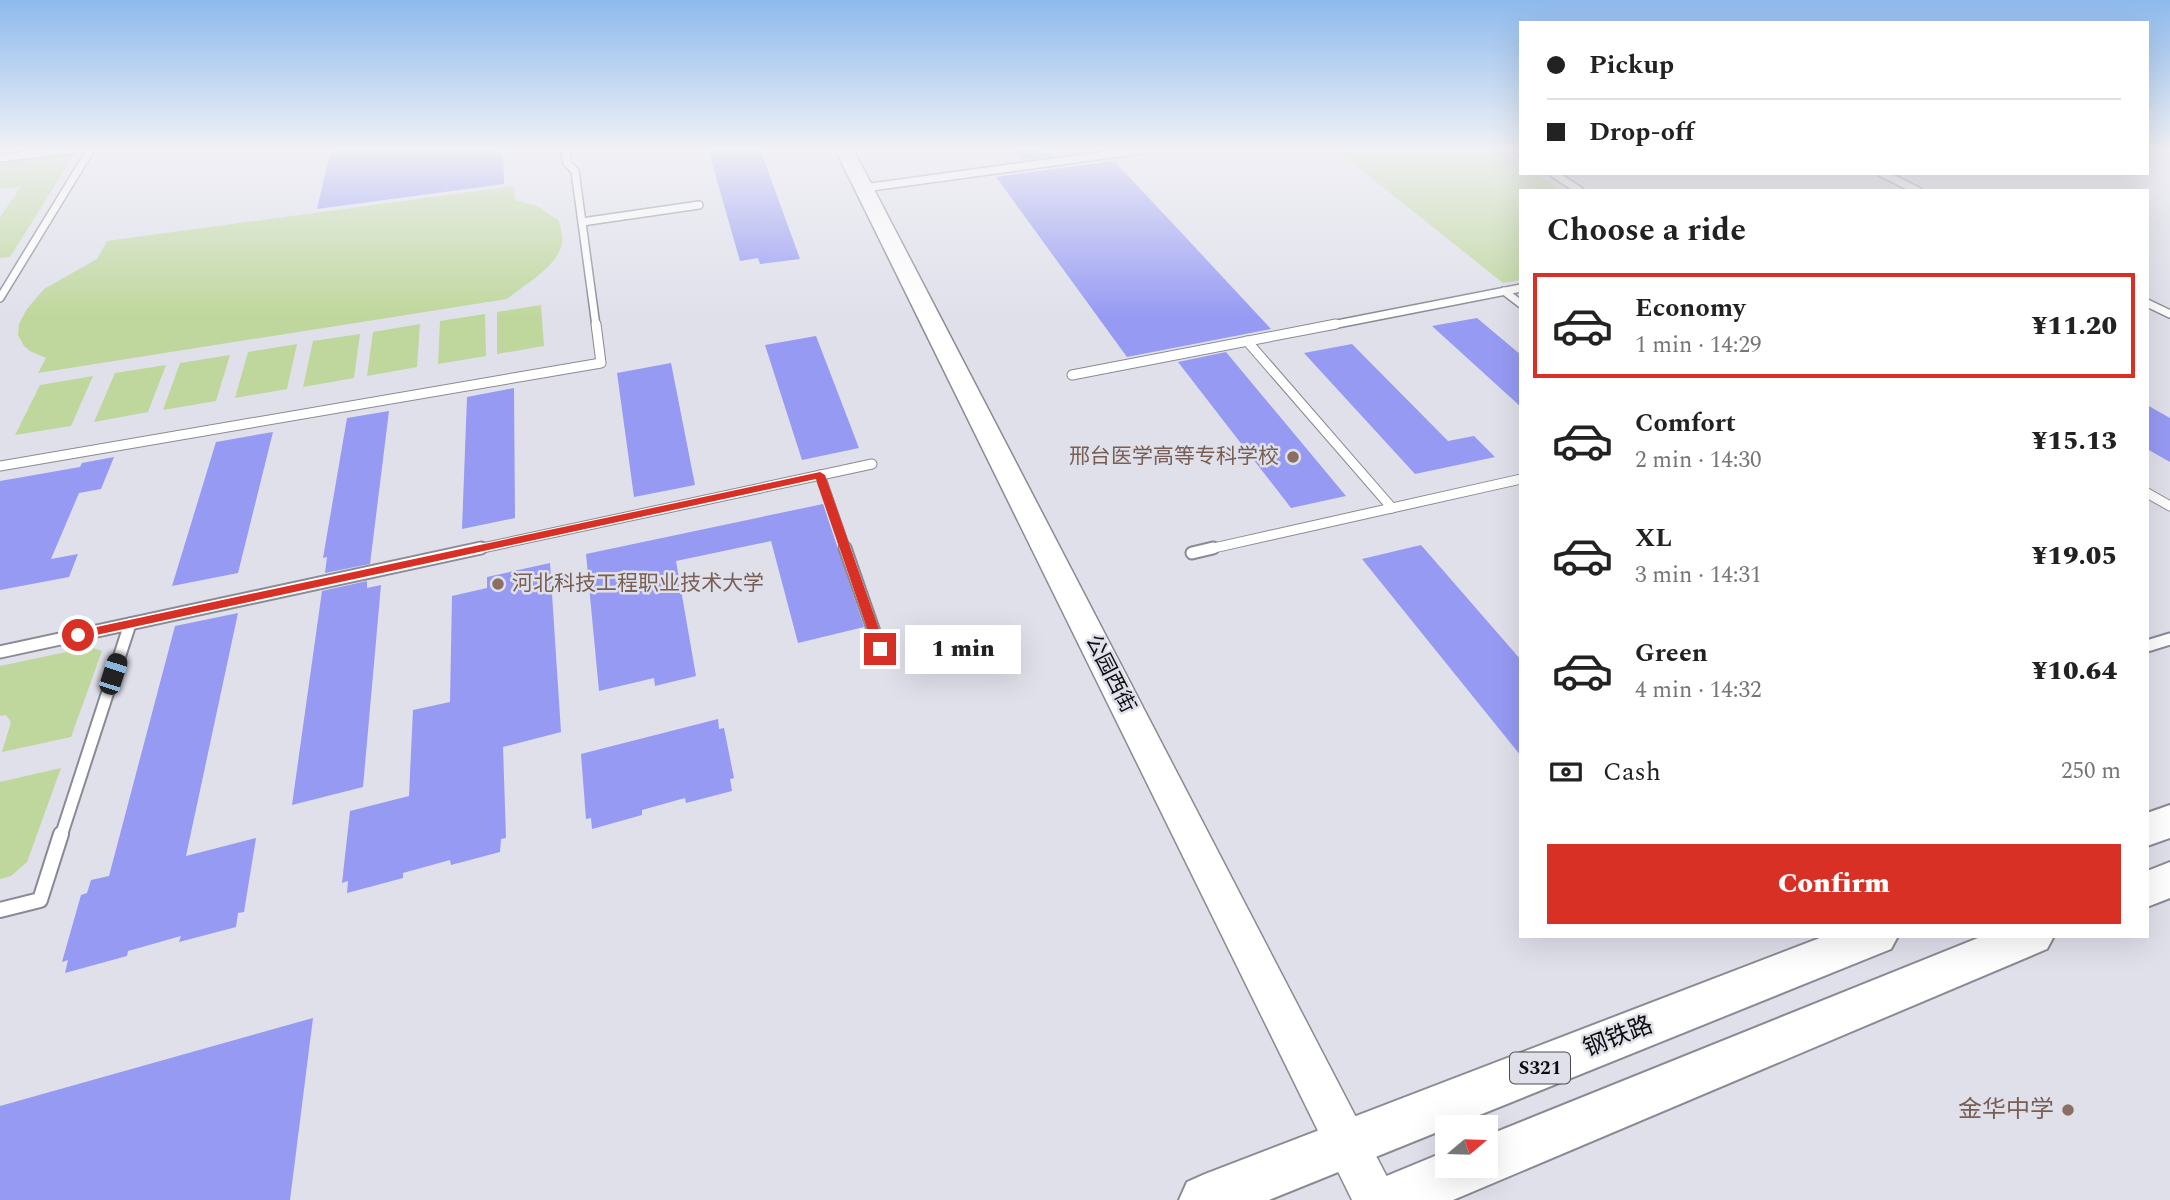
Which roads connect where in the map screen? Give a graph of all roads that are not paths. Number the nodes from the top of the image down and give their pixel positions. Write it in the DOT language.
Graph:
graph roads {
  1 [pos="57,205"];
  2 [pos="580,205"];
  3 [pos="699,205"];
  4 [pos="873,205"];
  5 [pos="582,222"];
  6 [pos="1519,288"];
  7 [pos="1504,291"];
  8 [pos="0,298"];
  9 [pos="1519,302"];
  10 [pos="2149,304"];
  11 [pos="2170,314"];
  12 [pos="1247,341"];
  13 [pos="1072,375"];
  14 [pos="872,464"];
  15 [pos="0,466"];
  16 [pos="820,475"];
  17 [pos="1519,479"];
  18 [pos="2149,494"];
  19 [pos="2170,506"];
  20 [pos="1392,508"];
  21 [pos="1192,553"];
  22 [pos="130,624"];
  23 [pos="2168,641"];
  24 [pos="2149,646"];
  25 [pos="880,649"];
  26 [pos="0,652"];
  27 [pos="2170,821"];
  28 [pos="2149,829"];
  29 [pos="2170,880"];
  30 [pos="2149,888"];
  31 [pos="0,910"];
  32 [pos="1871,938"];
  33 [pos="2027,938"];
  34 [pos="1348,1144"];
  35 [pos="1498,1156"];
  36 [pos="1444,1178"];
  37 [pos="1205,1200"];
  38 [pos="1376,1200"];
  39 [pos="1390,1200"];
  1 -- 8 [label="lane"];
  2 -- 5 [label="lane"];
  3 -- 5 [label="lane"];
  4 -- 34 [label="street, 公园西街"];
  5 -- 15 [label="lane"];
  6 -- 7 [label="lane"];
  7 -- 9 [label="lane"];
  7 -- 12 [label="lane"];
  10 -- 11 [label="lane"];
  12 -- 13 [label="lane"];
  12 -- 20 [label="lane"];
  14 -- 16 [label="lane"];
  16 -- 22 [label="lane"];
  16 -- 25 [label="lane"];
  17 -- 20 [label="lane"];
  18 -- 19 [label="lane"];
  20 -- 21 [label="lane"];
  22 -- 26 [label="lane"];
  22 -- 31 [label="lane"];
  23 -- 24 [label="lane"];
  27 -- 28 [label="main road"];
  29 -- 30 [label="main road"];
  32 -- 34 [label="main road, 钢铁路 / S321"];
  33 -- 35 [label="main road"];
  34 -- 37 [label="main road, 钢铁路 / S321"];
  34 -- 38 [label="street, 公园西街"];
  36 -- 39 [label="main road"];
}
